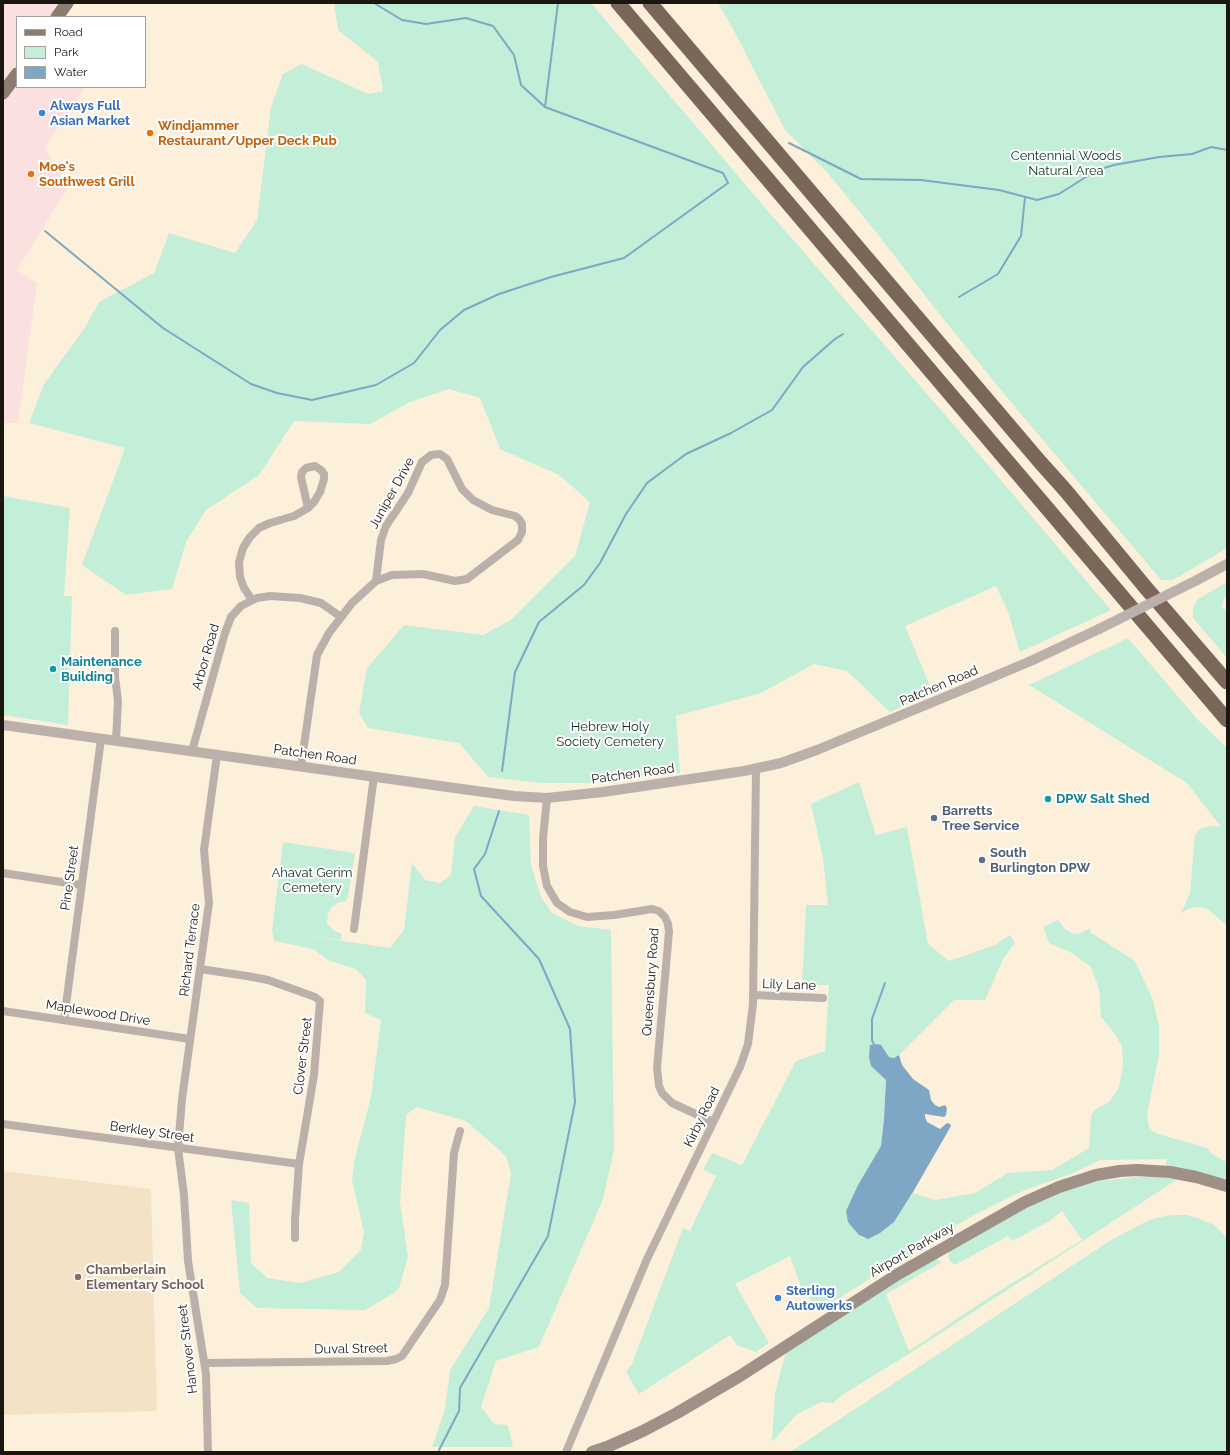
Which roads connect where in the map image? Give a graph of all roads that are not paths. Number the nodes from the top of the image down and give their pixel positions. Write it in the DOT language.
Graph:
graph roads {
  1 [pos="67,3"];
  2 [pos="618,3"];
  3 [pos="650,3"];
  4 [pos="662,3"];
  5 [pos="58,16"];
  6 [pos="16,75"];
  7 [pos="3,93"];
  8 [pos="733,101"];
  9 [pos="308,508"];
  10 [pos="1227,564"];
  11 [pos="376,581"];
  12 [pos="252,600"];
  13 [pos="341,617"];
  14 [pos="115,631"];
  15 [pos="1227,682"];
  16 [pos="1227,720"];
  17 [pos="3,725"];
  18 [pos="101,739"];
  19 [pos="116,741"];
  20 [pos="192,751"];
  21 [pos="217,755"];
  22 [pos="300,766"];
  23 [pos="756,769"];
  24 [pos="374,776"];
  25 [pos="547,798"];
  26 [pos="3,873"];
  27 [pos="81,885"];
  28 [pos="354,929"];
  29 [pos="200,969"];
  30 [pos="753,995"];
  31 [pos="823,998"];
  32 [pos="3,1011"];
  33 [pos="64,1020"];
  34 [pos="190,1039"];
  35 [pos="713,1122"];
  36 [pos="3,1124"];
  37 [pos="460,1131"];
  38 [pos="178,1148"];
  39 [pos="298,1164"];
  40 [pos="1227,1186"];
  41 [pos="295,1238"];
  42 [pos="205,1363"];
  43 [pos="208,1452"];
  44 [pos="566,1452"];
  45 [pos="592,1452"];
  1 -- 5 [label="main road"];
  2 -- 16 [label="highway"];
  3 -- 8 [label="highway"];
  4 -- 8 [label="highway"];
  6 -- 7 [label="main road"];
  8 -- 15 [label="highway"];
  9 -- 9 [label="street"];
  9 -- 12 [label="street"];
  10 -- 23 [label="street, Patchen Road, bridge"];
  11 -- 11 [label="street, Juniper Drive"];
  11 -- 13 [label="street, Juniper Drive"];
  12 -- 13 [label="street, Arbor Road"];
  12 -- 20 [label="street, Arbor Road"];
  13 -- 22 [label="street, Juniper Drive"];
  14 -- 19 [label="street"];
  17 -- 18 [label="street, Patchen Road"];
  18 -- 19 [label="street, Patchen Road"];
  18 -- 27 [label="street, Pine Street"];
  19 -- 20 [label="street, Patchen Road"];
  20 -- 21 [label="street, Patchen Road"];
  21 -- 22 [label="street, Patchen Road"];
  21 -- 29 [label="street, Richard Terrace"];
  22 -- 24 [label="street, Patchen Road"];
  23 -- 25 [label="street, Patchen Road"];
  23 -- 30 [label="street, Kirby Road"];
  24 -- 25 [label="street, Patchen Road"];
  24 -- 28 [label="street"];
  25 -- 35 [label="street, Queensbury Road"];
  26 -- 27 [label="street"];
  27 -- 33 [label="street, Pine Street"];
  29 -- 34 [label="street, Richard Terrace"];
  29 -- 39 [label="street, Clover Street"];
  30 -- 31 [label="street, Lily Lane"];
  30 -- 35 [label="street, Kirby Road"];
  32 -- 33 [label="street, Maplewood Drive"];
  33 -- 34 [label="street, Maplewood Drive"];
  34 -- 38 [label="street, Richard Terrace"];
  35 -- 44 [label="street, Kirby Road"];
  36 -- 38 [label="street, Berkley Street"];
  37 -- 42 [label="street, Duval Street"];
  38 -- 39 [label="street, Berkley Street"];
  38 -- 42 [label="street, Hanover Street"];
  39 -- 41 [label="street, Clover Street"];
  40 -- 45 [label="main road, Airport Parkway"];
  42 -- 43 [label="street, Hanover Street"];
}
